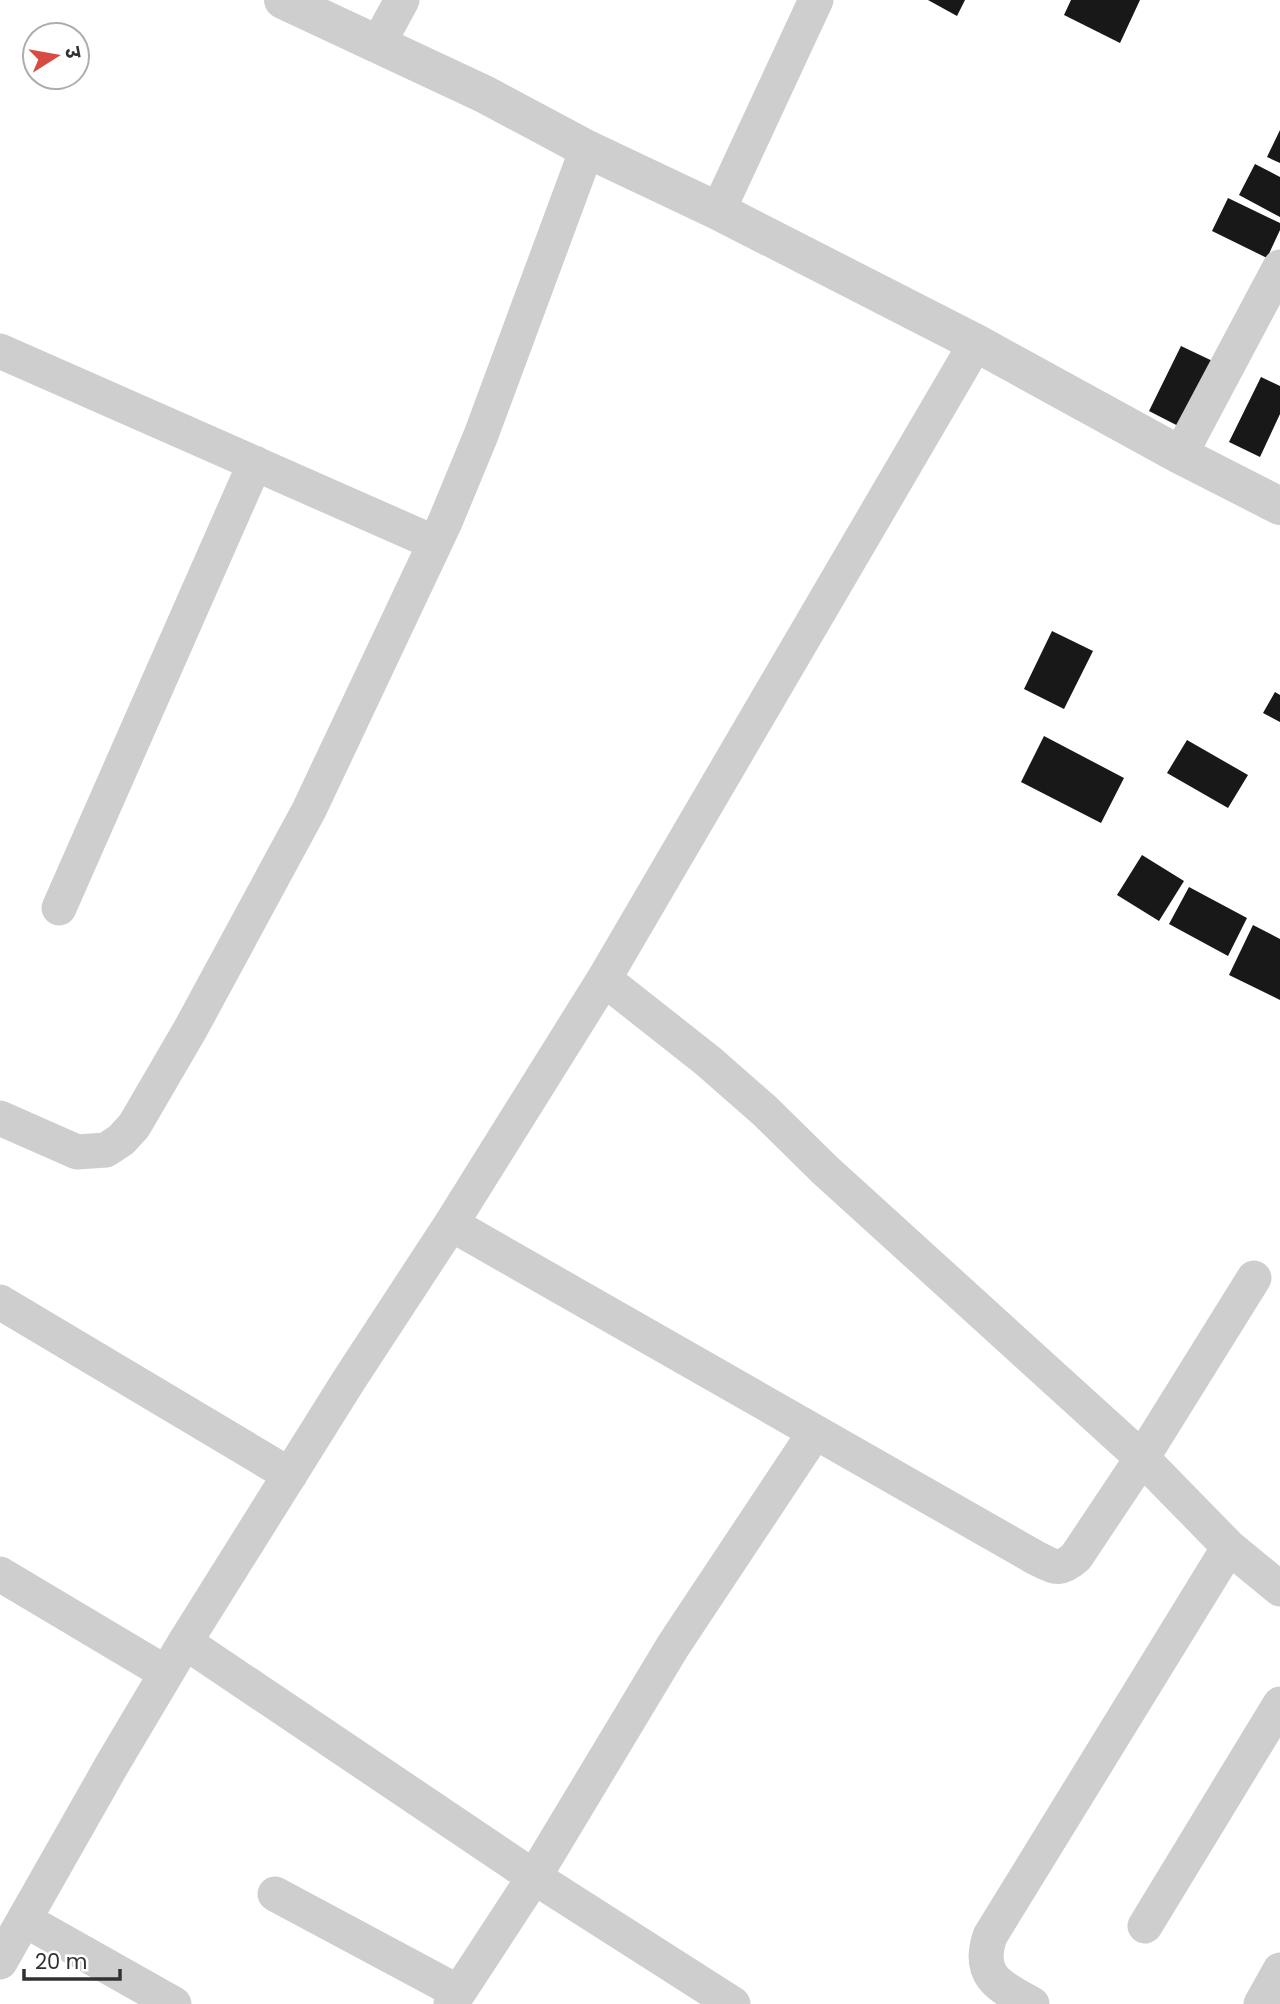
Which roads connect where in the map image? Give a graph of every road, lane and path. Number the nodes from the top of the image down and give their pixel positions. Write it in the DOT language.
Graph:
graph roads {
  1 [pos="402,0"];
  2 [pos="815,0"];
  3 [pos="298,3"];
  4 [pos="378,44"];
  5 [pos="587,149"];
  6 [pos="718,211"];
  7 [pos="1280,267"];
  8 [pos="976,343"];
  9 [pos="0,351"];
  10 [pos="1181,455"];
  11 [pos="254,463"];
  12 [pos="1280,506"];
  13 [pos="436,543"];
  14 [pos="59,908"];
  15 [pos="604,979"];
  16 [pos="0,1118"];
  17 [pos="451,1224"];
  18 [pos="1254,1278"];
  19 [pos="0,1302"];
  20 [pos="816,1432"];
  21 [pos="1142,1458"];
  22 [pos="290,1475"];
  23 [pos="1229,1547"];
  24 [pos="0,1574"];
  25 [pos="1280,1589"];
  26 [pos="185,1642"];
  27 [pos="166,1673"];
  28 [pos="1280,1704"];
  29 [pos="534,1877"];
  30 [pos="275,1894"];
  31 [pos="25,1920"];
  32 [pos="1145,1926"];
  33 [pos="0,1962"];
  34 [pos="1280,1970"];
  35 [pos="454,1998"];
  36 [pos="174,2004"];
  37 [pos="733,2004"];
  38 [pos="1032,2004"];
  39 [pos="1261,2004"];
  1 -- 4 [label="street"];
  2 -- 6 [label="street"];
  3 -- 4 [label="street"];
  4 -- 5 [label="street"];
  5 -- 6 [label="street"];
  5 -- 13 [label="street"];
  6 -- 8 [label="street"];
  7 -- 10 [label="street"];
  8 -- 10 [label="street"];
  8 -- 15 [label="street"];
  9 -- 11 [label="street"];
  10 -- 12 [label="street"];
  11 -- 13 [label="street"];
  11 -- 14 [label="street"];
  13 -- 16 [label="street"];
  15 -- 17 [label="street"];
  15 -- 21 [label="street"];
  17 -- 20 [label="street"];
  17 -- 22 [label="street"];
  18 -- 21 [label="street"];
  19 -- 22 [label="street"];
  20 -- 21 [label="street"];
  20 -- 29 [label="street"];
  21 -- 23 [label="street"];
  22 -- 26 [label="street"];
  23 -- 25 [label="street"];
  23 -- 38 [label="street"];
  24 -- 27 [label="street"];
  26 -- 27 [label="street"];
  26 -- 29 [label="street"];
  27 -- 31 [label="street"];
  28 -- 32 [label="street"];
  29 -- 35 [label="street"];
  29 -- 37 [label="street"];
  30 -- 35 [label="street"];
  31 -- 33 [label="street"];
  31 -- 36 [label="street"];
  34 -- 39 [label="street"];
}
